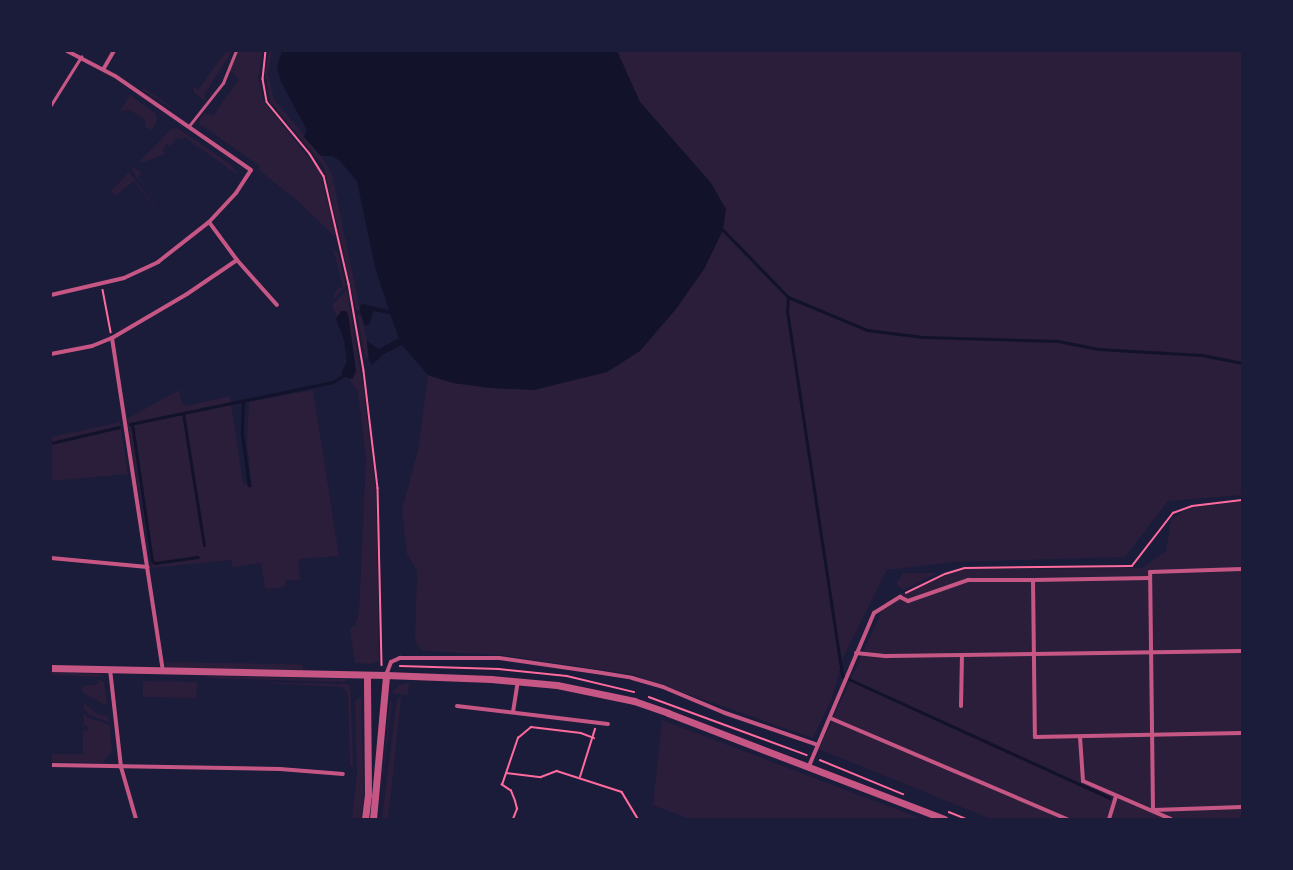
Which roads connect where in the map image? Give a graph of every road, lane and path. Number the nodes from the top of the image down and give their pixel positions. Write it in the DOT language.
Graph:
graph roads {
  1 [pos="67,51"];
  2 [pos="114,51"];
  3 [pos="236,51"];
  4 [pos="266,51"];
  5 [pos="82,56"];
  6 [pos="104,68"];
  7 [pos="51,105"];
  8 [pos="189,126"];
  9 [pos="209,222"];
  10 [pos="237,260"];
  11 [pos="102,284"];
  12 [pos="51,295"];
  13 [pos="277,305"];
  14 [pos="112,338"];
  15 [pos="51,354"];
  16 [pos="1242,500"];
  17 [pos="51,558"];
  18 [pos="148,567"];
  19 [pos="1242,570"];
  20 [pos="1150,578"];
  21 [pos="1034,580"];
  22 [pos="900,597"];
  23 [pos="1242,651"];
  24 [pos="856,653"];
  25 [pos="1151,653"];
  26 [pos="962,655"];
  27 [pos="1035,655"];
  28 [pos="382,665"];
  29 [pos="51,668"];
  30 [pos="110,669"];
  31 [pos="164,670"];
  32 [pos="367,675"];
  33 [pos="386,675"];
  34 [pos="518,681"];
  35 [pos="457,706"];
  36 [pos="961,706"];
  37 [pos="513,712"];
  38 [pos="830,718"];
  39 [pos="596,722"];
  40 [pos="608,724"];
  41 [pos="1242,733"];
  42 [pos="1152,734"];
  43 [pos="1080,737"];
  44 [pos="594,738"];
  45 [pos="818,745"];
  46 [pos="813,758"];
  47 [pos="51,765"];
  48 [pos="809,766"];
  49 [pos="121,767"];
  50 [pos="506,773"];
  51 [pos="343,774"];
  52 [pos="580,777"];
  53 [pos="908,796"];
  54 [pos="1116,796"];
  55 [pos="1242,807"];
  56 [pos="944,810"];
  57 [pos="1153,810"];
  58 [pos="136,819"];
  59 [pos="365,819"];
  60 [pos="373,819"];
  61 [pos="513,819"];
  62 [pos="638,819"];
  63 [pos="944,819"];
  64 [pos="966,819"];
  65 [pos="1067,819"];
  66 [pos="1109,819"];
  67 [pos="1171,819"];
  1 -- 5 [label="street"];
  2 -- 6 [label="street"];
  3 -- 8 [label="lane"];
  4 -- 28 [label="path"];
  5 -- 6 [label="street"];
  5 -- 7 [label="lane"];
  6 -- 8 [label="street"];
  8 -- 9 [label="street"];
  9 -- 10 [label="street"];
  9 -- 11 [label="street"];
  10 -- 13 [label="street"];
  10 -- 14 [label="street"];
  11 -- 12 [label="street"];
  11 -- 14 [label="path"];
  14 -- 15 [label="street"];
  14 -- 18 [label="street"];
  16 -- 22 [label="path"];
  17 -- 18 [label="street"];
  18 -- 31 [label="street"];
  19 -- 20 [label="street"];
  20 -- 21 [label="street"];
  20 -- 25 [label="street"];
  21 -- 22 [label="street"];
  21 -- 27 [label="street"];
  22 -- 24 [label="street"];
  23 -- 25 [label="street"];
  24 -- 26 [label="street"];
  24 -- 38 [label="street"];
  25 -- 27 [label="street"];
  25 -- 42 [label="street"];
  26 -- 27 [label="street"];
  26 -- 36 [label="street"];
  27 -- 43 [label="street"];
  29 -- 30 [label="street"];
  30 -- 31 [label="street"];
  30 -- 49 [label="street"];
  31 -- 32 [label="street"];
  32 -- 33 [label="street"];
  32 -- 59 [label="street"];
  33 -- 34 [label="street"];
  33 -- 45 [label="street"];
  33 -- 60 [label="street"];
  34 -- 37 [label="street"];
  34 -- 48 [label="street"];
  35 -- 37 [label="street"];
  37 -- 39 [label="street"];
  38 -- 45 [label="street"];
  38 -- 65 [label="street"];
  39 -- 40 [label="street"];
  39 -- 44 [label="path"];
  41 -- 42 [label="street"];
  42 -- 43 [label="street"];
  42 -- 57 [label="street"];
  43 -- 54 [label="street"];
  44 -- 50 [label="path"];
  44 -- 52 [label="path"];
  45 -- 46 [label="street"];
  46 -- 48 [label="street"];
  46 -- 53 [label="path"];
  47 -- 49 [label="street"];
  48 -- 63 [label="street"];
  49 -- 51 [label="street"];
  49 -- 58 [label="street"];
  50 -- 52 [label="path"];
  50 -- 61 [label="path"];
  52 -- 62 [label="path"];
  54 -- 57 [label="street"];
  54 -- 66 [label="street"];
  55 -- 57 [label="street"];
  56 -- 64 [label="path"];
  57 -- 67 [label="street"];
}
